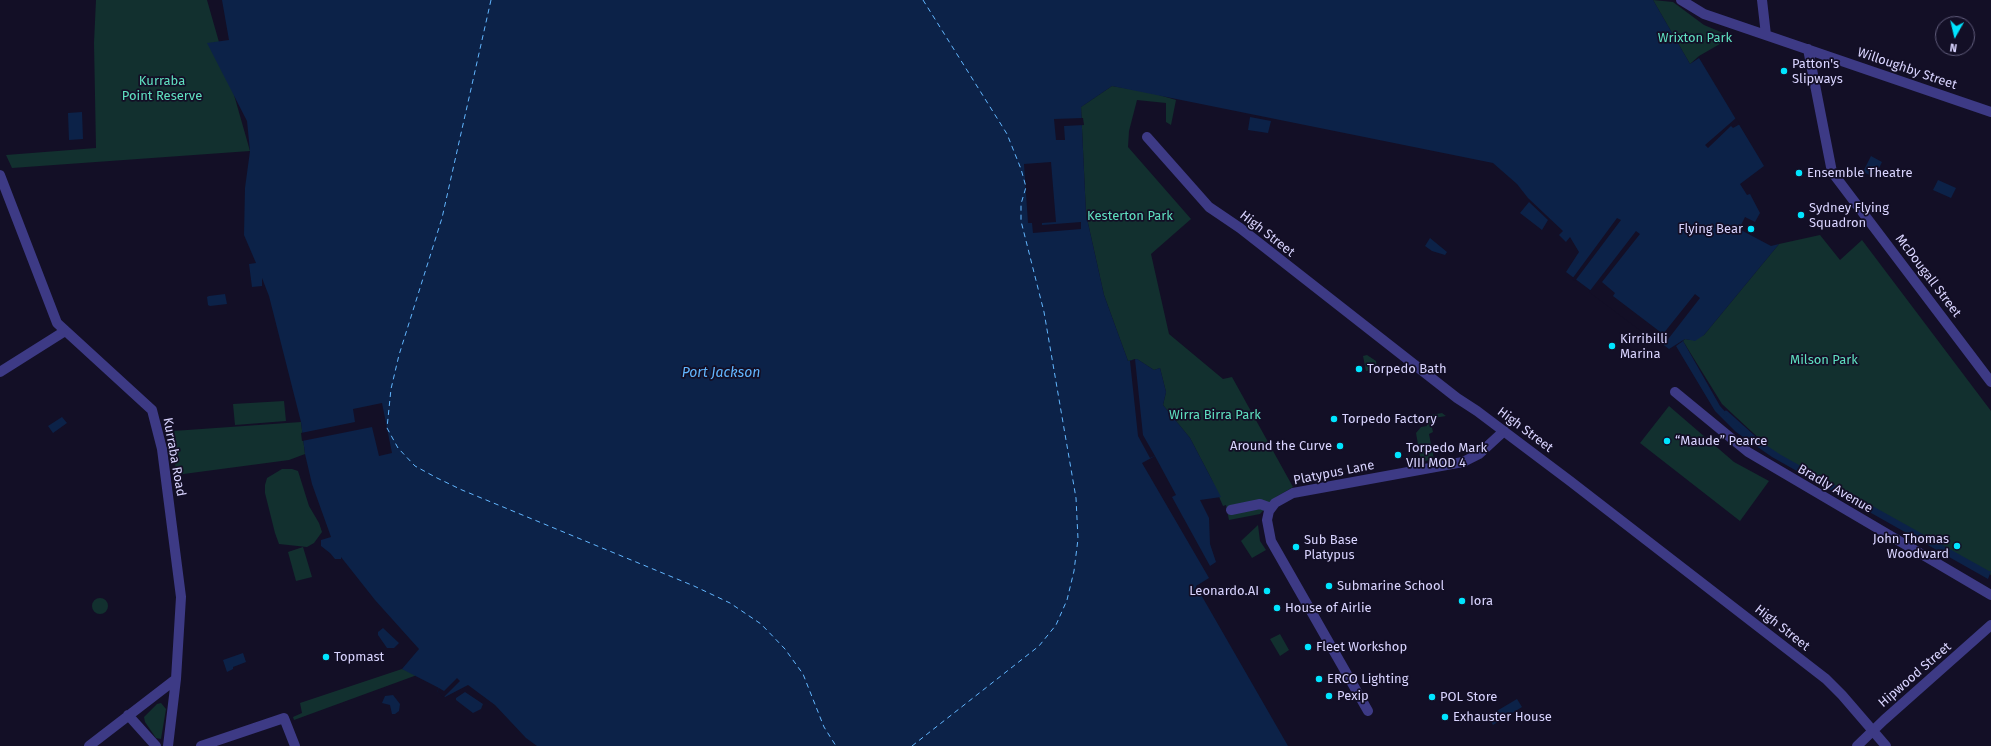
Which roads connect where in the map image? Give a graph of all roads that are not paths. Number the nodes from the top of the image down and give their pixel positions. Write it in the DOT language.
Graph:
graph roads {
  1 [pos="1681,0"];
  2 [pos="1762,0"];
  3 [pos="1766,35"];
  4 [pos="1808,49"];
  5 [pos="1991,112"];
  6 [pos="1147,137"];
  7 [pos="0,175"];
  8 [pos="65,331"];
  9 [pos="0,372"];
  10 [pos="1991,382"];
  11 [pos="1675,392"];
  12 [pos="1504,431"];
  13 [pos="1271,508"];
  14 [pos="1231,510"];
  15 [pos="1991,595"];
  16 [pos="1991,625"];
  17 [pos="176,679"];
  18 [pos="1368,711"];
  19 [pos="128,715"];
  20 [pos="1873,731"];
  21 [pos="89,746"];
  22 [pos="156,746"];
  23 [pos="168,746"];
  24 [pos="201,746"];
  25 [pos="295,746"];
  26 [pos="1857,746"];
  27 [pos="1886,746"];
  1 -- 3 [label="street, Willoughby Street"];
  2 -- 3 [label="street"];
  3 -- 4 [label="street, Willoughby Street"];
  4 -- 5 [label="street, Willoughby Street"];
  4 -- 10 [label="street, McDougall Street"];
  6 -- 12 [label="street, High Street"];
  7 -- 8 [label="street, Kurraba Road"];
  8 -- 9 [label="street"];
  8 -- 17 [label="street, Kurraba Road"];
  11 -- 15 [label="street, Bradly Avenue"];
  12 -- 13 [label="street, Platypus Lane"];
  12 -- 20 [label="street, High Street"];
  13 -- 14 [label="street"];
  13 -- 18 [label="street"];
  16 -- 20 [label="street, Hipwood Street"];
  17 -- 19 [label="street"];
  17 -- 23 [label="street, Kurraba Road"];
  19 -- 21 [label="street"];
  19 -- 22 [label="street"];
  20 -- 26 [label="street, Hipwood Street"];
  20 -- 27 [label="street, High Street"];
  24 -- 25 [label="street"];
}
